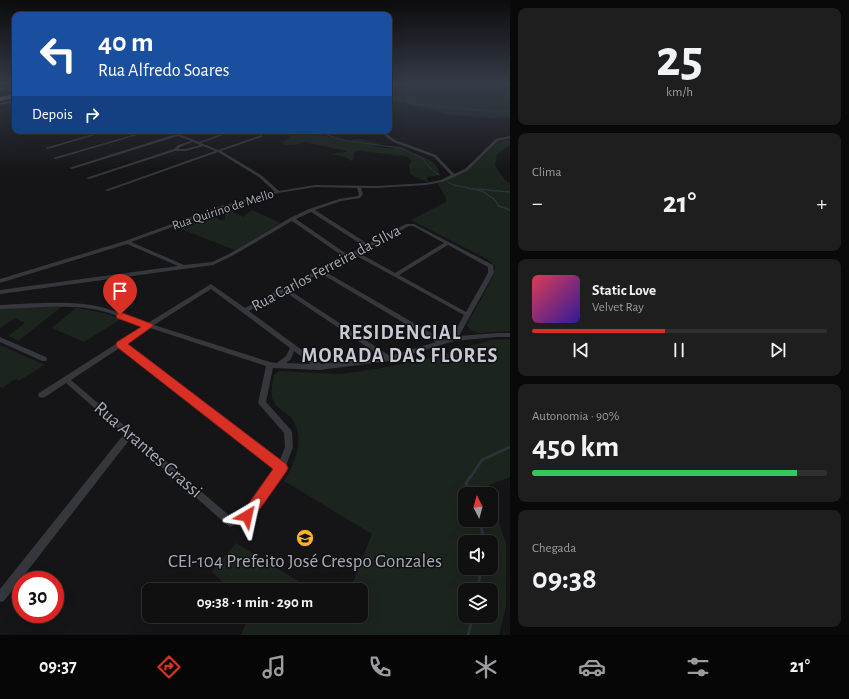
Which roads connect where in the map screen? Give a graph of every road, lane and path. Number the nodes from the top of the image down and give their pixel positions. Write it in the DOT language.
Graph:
graph roads {
  1 [pos="96,134"];
  2 [pos="139,134"];
  3 [pos="178,134"];
  4 [pos="224,134"];
  5 [pos="385,134"];
  6 [pos="261,136"];
  7 [pos="510,137"];
  8 [pos="193,141"];
  9 [pos="198,143"];
  10 [pos="203,145"];
  11 [pos="47,148"];
  12 [pos="175,150"];
  13 [pos="218,151"];
  14 [pos="55,158"];
  15 [pos="71,168"];
  16 [pos="454,176"];
  17 [pos="88,178"];
  18 [pos="358,186"];
  19 [pos="107,190"];
  20 [pos="278,192"];
  21 [pos="311,210"];
  22 [pos="292,219"];
  23 [pos="127,242"];
  24 [pos="448,243"];
  25 [pos="367,246"];
  26 [pos="355,253"];
  27 [pos="348,257"];
  28 [pos="185,268"];
  29 [pos="320,271"];
  30 [pos="395,275"];
  31 [pos="0,280"];
  32 [pos="284,290"];
  33 [pos="0,292"];
  34 [pos="0,307"];
  35 [pos="245,311"];
  36 [pos="468,314"];
  37 [pos="149,326"];
  38 [pos="510,335"];
  39 [pos="0,339"];
  40 [pos="454,339"];
  41 [pos="443,343"];
  42 [pos="121,344"];
  43 [pos="294,347"];
  44 [pos="44,358"];
  45 [pos="389,359"];
  46 [pos="275,365"];
  47 [pos="320,367"];
  48 [pos="66,379"];
  49 [pos="42,395"];
  50 [pos="129,434"];
  51 [pos="281,468"];
  52 [pos="0,597"];
  1 -- 11 [label="street"];
  2 -- 14 [label="street"];
  3 -- 8 [label="street"];
  3 -- 15 [label="street"];
  4 -- 9 [label="street"];
  5 -- 16 [label="street"];
  6 -- 13 [label="street"];
  7 -- 16 [label="street, Rua Quirino de Mello"];
  8 -- 9 [label="street"];
  8 -- 12 [label="street"];
  9 -- 10 [label="street"];
  10 -- 12 [label="street"];
  10 -- 13 [label="street"];
  12 -- 17 [label="street"];
  13 -- 19 [label="street"];
  13 -- 20 [label="street"];
  16 -- 18 [label="street, Rua Quirino de Mello"];
  18 -- 20 [label="street, Rua Quirino de Mello"];
  18 -- 21 [label="street"];
  20 -- 23 [label="street, Rua Quirino de Mello"];
  21 -- 22 [label="street"];
  21 -- 25 [label="street"];
  22 -- 27 [label="street"];
  22 -- 28 [label="street"];
  23 -- 28 [label="street"];
  23 -- 31 [label="street, Rua Quirino de Mello"];
  24 -- 25 [label="street, Rua Carlos Ferreira da SIlva"];
  24 -- 30 [label="street"];
  24 -- 36 [label="street"];
  25 -- 26 [label="street, Rua Carlos Ferreira da SIlva"];
  26 -- 27 [label="street, Rua Carlos Ferreira da SIlva"];
  26 -- 30 [label="street"];
  27 -- 29 [label="street, Rua Carlos Ferreira da SIlva"];
  28 -- 33 [label="street"];
  29 -- 32 [label="street, Rua Carlos Ferreira da SIlva"];
  29 -- 41 [label="street"];
  30 -- 36 [label="street"];
  32 -- 35 [label="street, Rua Carlos Ferreira da SIlva"];
  32 -- 45 [label="street"];
  34 -- 37 [label="street"];
  35 -- 37 [label="street"];
  35 -- 43 [label="street"];
  36 -- 40 [label="street"];
  37 -- 42 [label="street"];
  37 -- 46 [label="street"];
  38 -- 40 [label="street"];
  39 -- 44 [label="street"];
  40 -- 41 [label="street"];
  41 -- 45 [label="street"];
  42 -- 48 [label="street"];
  42 -- 51 [label="street"];
  43 -- 46 [label="street"];
  43 -- 47 [label="street"];
  45 -- 47 [label="street"];
  46 -- 47 [label="street"];
  46 -- 51 [label="street"];
  48 -- 49 [label="street"];
  48 -- 50 [label="street, Rua Arantes Grassi"];
  50 -- 51 [label="street, Rua Arantes Grassi"];
  50 -- 52 [label="street"];
}
